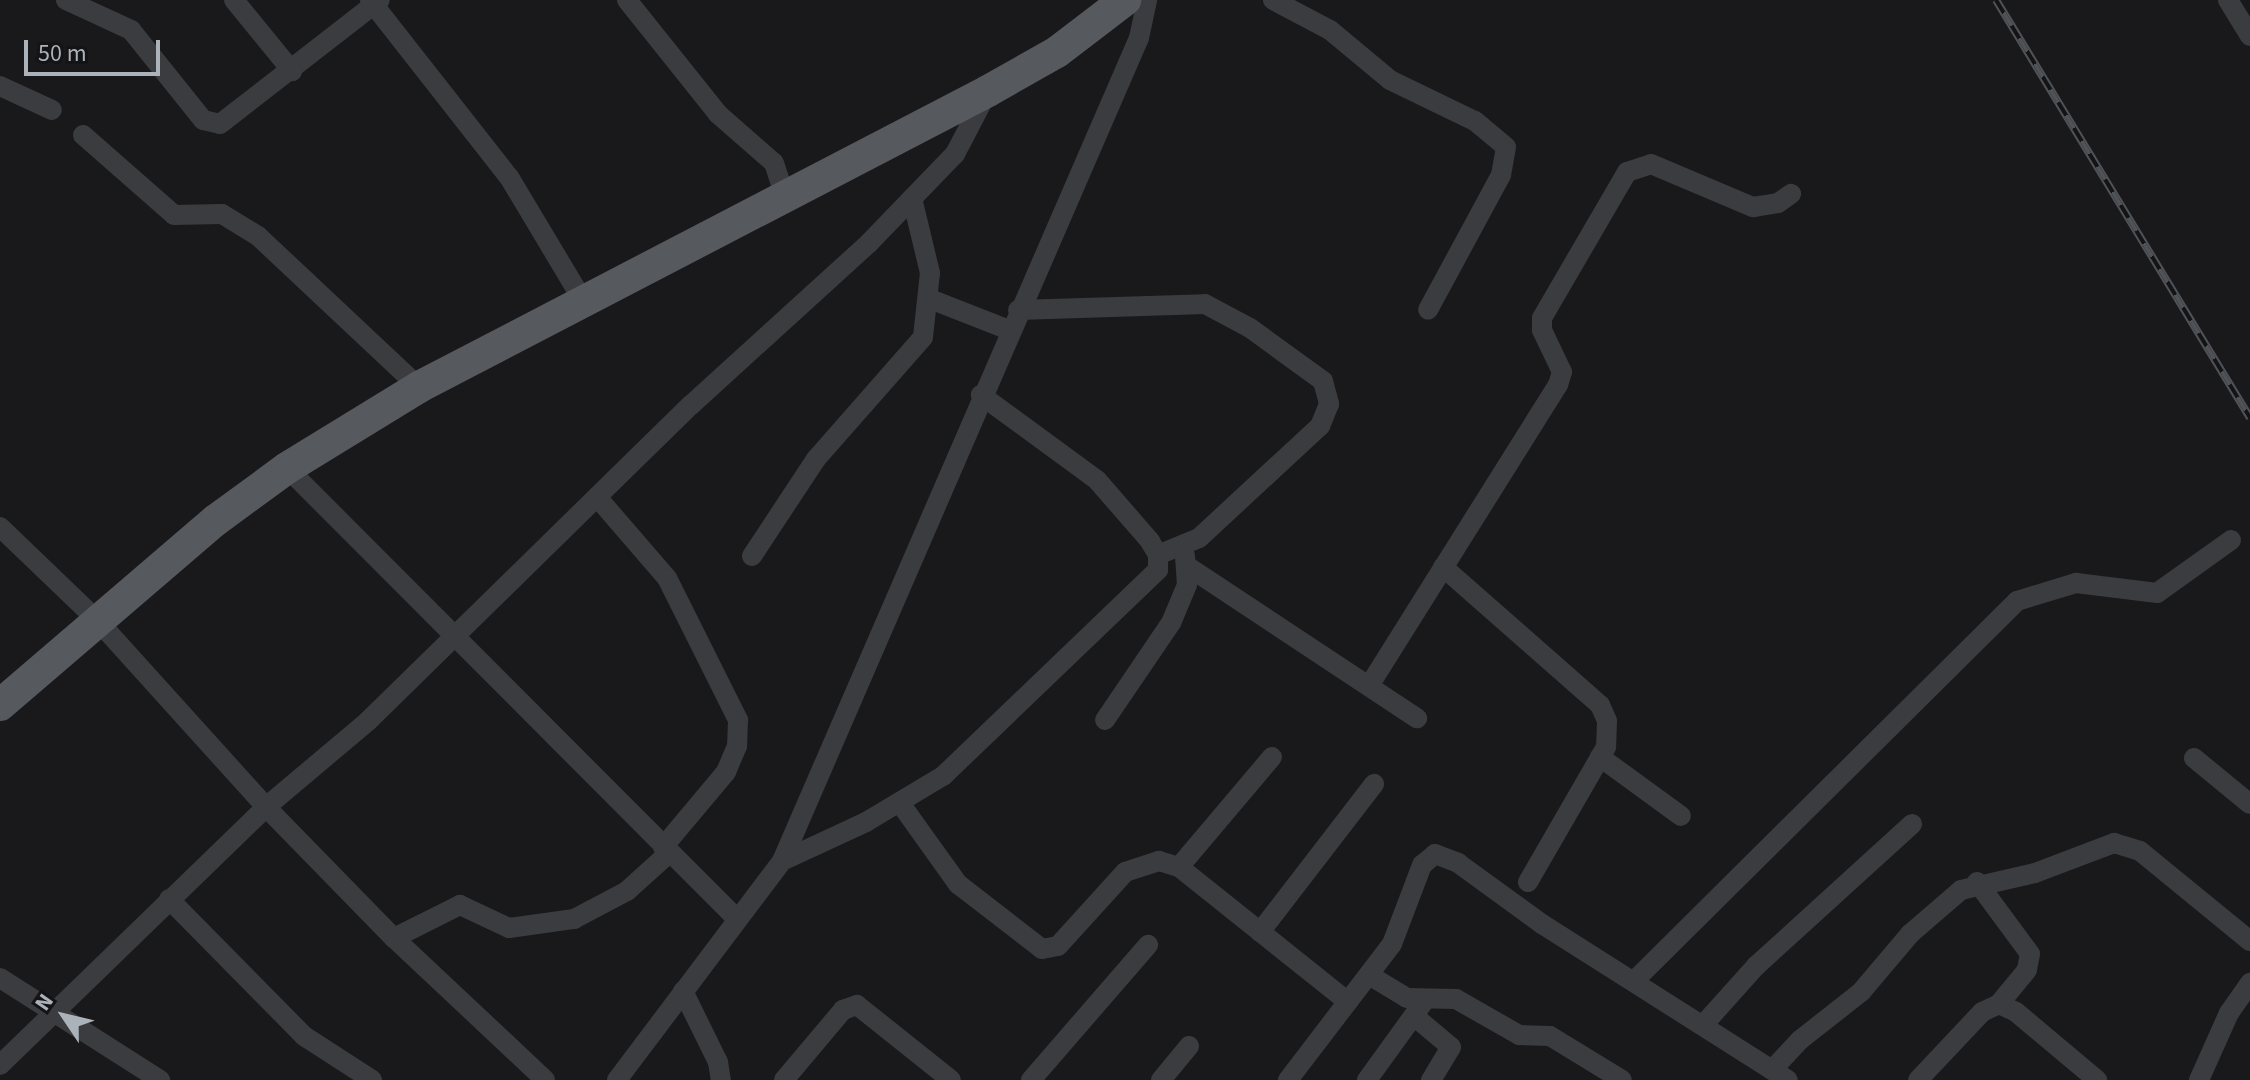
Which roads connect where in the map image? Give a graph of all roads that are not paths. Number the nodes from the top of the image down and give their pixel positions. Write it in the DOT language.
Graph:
graph roads {
  1 [pos="66,0"];
  2 [pos="234,0"];
  3 [pos="654,0"];
  4 [pos="1125,0"];
  5 [pos="1147,0"];
  6 [pos="1273,0"];
  7 [pos="2228,0"];
  8 [pos="375,2"];
  9 [pos="632,6"];
  10 [pos="2250,36"];
  11 [pos="292,71"];
  12 [pos="0,86"];
  13 [pos="988,91"];
  14 [pos="52,110"];
  15 [pos="83,135"];
  16 [pos="1791,194"];
  17 [pos="785,197"];
  18 [pos="912,198"];
  19 [pos="930,299"];
  20 [pos="585,304"];
  21 [pos="1018,310"];
  22 [pos="1428,310"];
  23 [pos="1009,330"];
  24 [pos="419,387"];
  25 [pos="981,395"];
  26 [pos="287,468"];
  27 [pos="597,497"];
  28 [pos="0,527"];
  29 [pos="2231,540"];
  30 [pos="1158,555"];
  31 [pos="752,556"];
  32 [pos="1185,556"];
  33 [pos="1443,567"];
  34 [pos="98,621"];
  35 [pos="452,639"];
  36 [pos="1369,686"];
  37 [pos="0,705"];
  38 [pos="1417,718"];
  39 [pos="1105,720"];
  40 [pos="1272,757"];
  41 [pos="1600,757"];
  42 [pos="2194,758"];
  43 [pos="1374,784"];
  44 [pos="900,803"];
  45 [pos="2250,804"];
  46 [pos="266,807"];
  47 [pos="1681,816"];
  48 [pos="1912,824"];
  49 [pos="666,850"];
  50 [pos="782,861"];
  51 [pos="1179,867"];
  52 [pos="1528,882"];
  53 [pos="1977,882"];
  54 [pos="169,899"];
  55 [pos="737,919"];
  56 [pos="1260,932"];
  57 [pos="394,938"];
  58 [pos="2250,941"];
  59 [pos="1148,945"];
  60 [pos="1369,975"];
  61 [pos="0,978"];
  62 [pos="1635,980"];
  63 [pos="2250,983"];
  64 [pos="683,991"];
  65 [pos="1348,1002"];
  66 [pos="1999,1004"];
  67 [pos="1420,1008"];
  68 [pos="50,1012"];
  69 [pos="1704,1024"];
  70 [pos="1189,1046"];
  71 [pos="0,1065"];
  72 [pos="1780,1075"];
  73 [pos="2086,1076"];
  74 [pos="1442,1077"];
  75 [pos="160,1080"];
  76 [pos="372,1080"];
  77 [pos="545,1080"];
  78 [pos="617,1080"];
  79 [pos="721,1080"];
  80 [pos="784,1080"];
  81 [pos="951,1080"];
  82 [pos="1031,1080"];
  83 [pos="1161,1080"];
  84 [pos="1288,1080"];
  85 [pos="1367,1080"];
  86 [pos="1622,1080"];
  87 [pos="1918,1080"];
  88 [pos="2199,1080"];
  1 -- 11 [label="street"];
  2 -- 11 [label="street"];
  3 -- 9 [label="street"];
  4 -- 13 [label="main road"];
  5 -- 21 [label="street"];
  6 -- 22 [label="street"];
  7 -- 10 [label="street"];
  8 -- 11 [label="street"];
  8 -- 20 [label="street"];
  9 -- 17 [label="street"];
  12 -- 14 [label="street"];
  13 -- 17 [label="main road"];
  13 -- 18 [label="street"];
  15 -- 24 [label="street"];
  16 -- 33 [label="street"];
  17 -- 20 [label="main road"];
  18 -- 19 [label="street"];
  18 -- 27 [label="street"];
  19 -- 23 [label="street"];
  19 -- 31 [label="street"];
  20 -- 24 [label="main road"];
  21 -- 23 [label="street"];
  21 -- 32 [label="street"];
  23 -- 25 [label="street"];
  24 -- 26 [label="main road"];
  25 -- 30 [label="street"];
  25 -- 50 [label="street"];
  26 -- 34 [label="main road"];
  26 -- 35 [label="street"];
  27 -- 35 [label="street"];
  27 -- 49 [label="street"];
  28 -- 34 [label="street"];
  29 -- 62 [label="street"];
  30 -- 32 [label="street"];
  30 -- 44 [label="street"];
  32 -- 36 [label="street"];
  32 -- 39 [label="street"];
  33 -- 36 [label="street"];
  33 -- 41 [label="street"];
  34 -- 37 [label="main road"];
  34 -- 46 [label="street"];
  35 -- 46 [label="street"];
  35 -- 49 [label="street"];
  36 -- 38 [label="street"];
  40 -- 51 [label="street"];
  41 -- 47 [label="street"];
  41 -- 52 [label="street"];
  42 -- 45 [label="street"];
  43 -- 56 [label="street"];
  44 -- 50 [label="street"];
  44 -- 51 [label="street"];
  46 -- 54 [label="street"];
  46 -- 57 [label="street"];
  48 -- 69 [label="street"];
  49 -- 55 [label="street"];
  49 -- 57 [label="street"];
  50 -- 55 [label="street"];
  51 -- 56 [label="street"];
  53 -- 58 [label="street"];
  53 -- 66 [label="street"];
  53 -- 72 [label="street"];
  54 -- 68 [label="street"];
  54 -- 76 [label="street"];
  55 -- 64 [label="street"];
  56 -- 65 [label="street"];
  57 -- 77 [label="street"];
  59 -- 82 [label="street"];
  60 -- 62 [label="street"];
  60 -- 65 [label="street"];
  60 -- 67 [label="street"];
  61 -- 68 [label="street"];
  62 -- 69 [label="street"];
  63 -- 88 [label="street"];
  64 -- 78 [label="street"];
  64 -- 79 [label="street"];
  65 -- 84 [label="street"];
  66 -- 73 [label="street"];
  66 -- 87 [label="street"];
  67 -- 74 [label="street"];
  67 -- 85 [label="street"];
  67 -- 86 [label="street"];
  68 -- 71 [label="street"];
  68 -- 75 [label="street"];
  69 -- 72 [label="street"];
  70 -- 83 [label="street"];
  80 -- 81 [label="street"];
}
